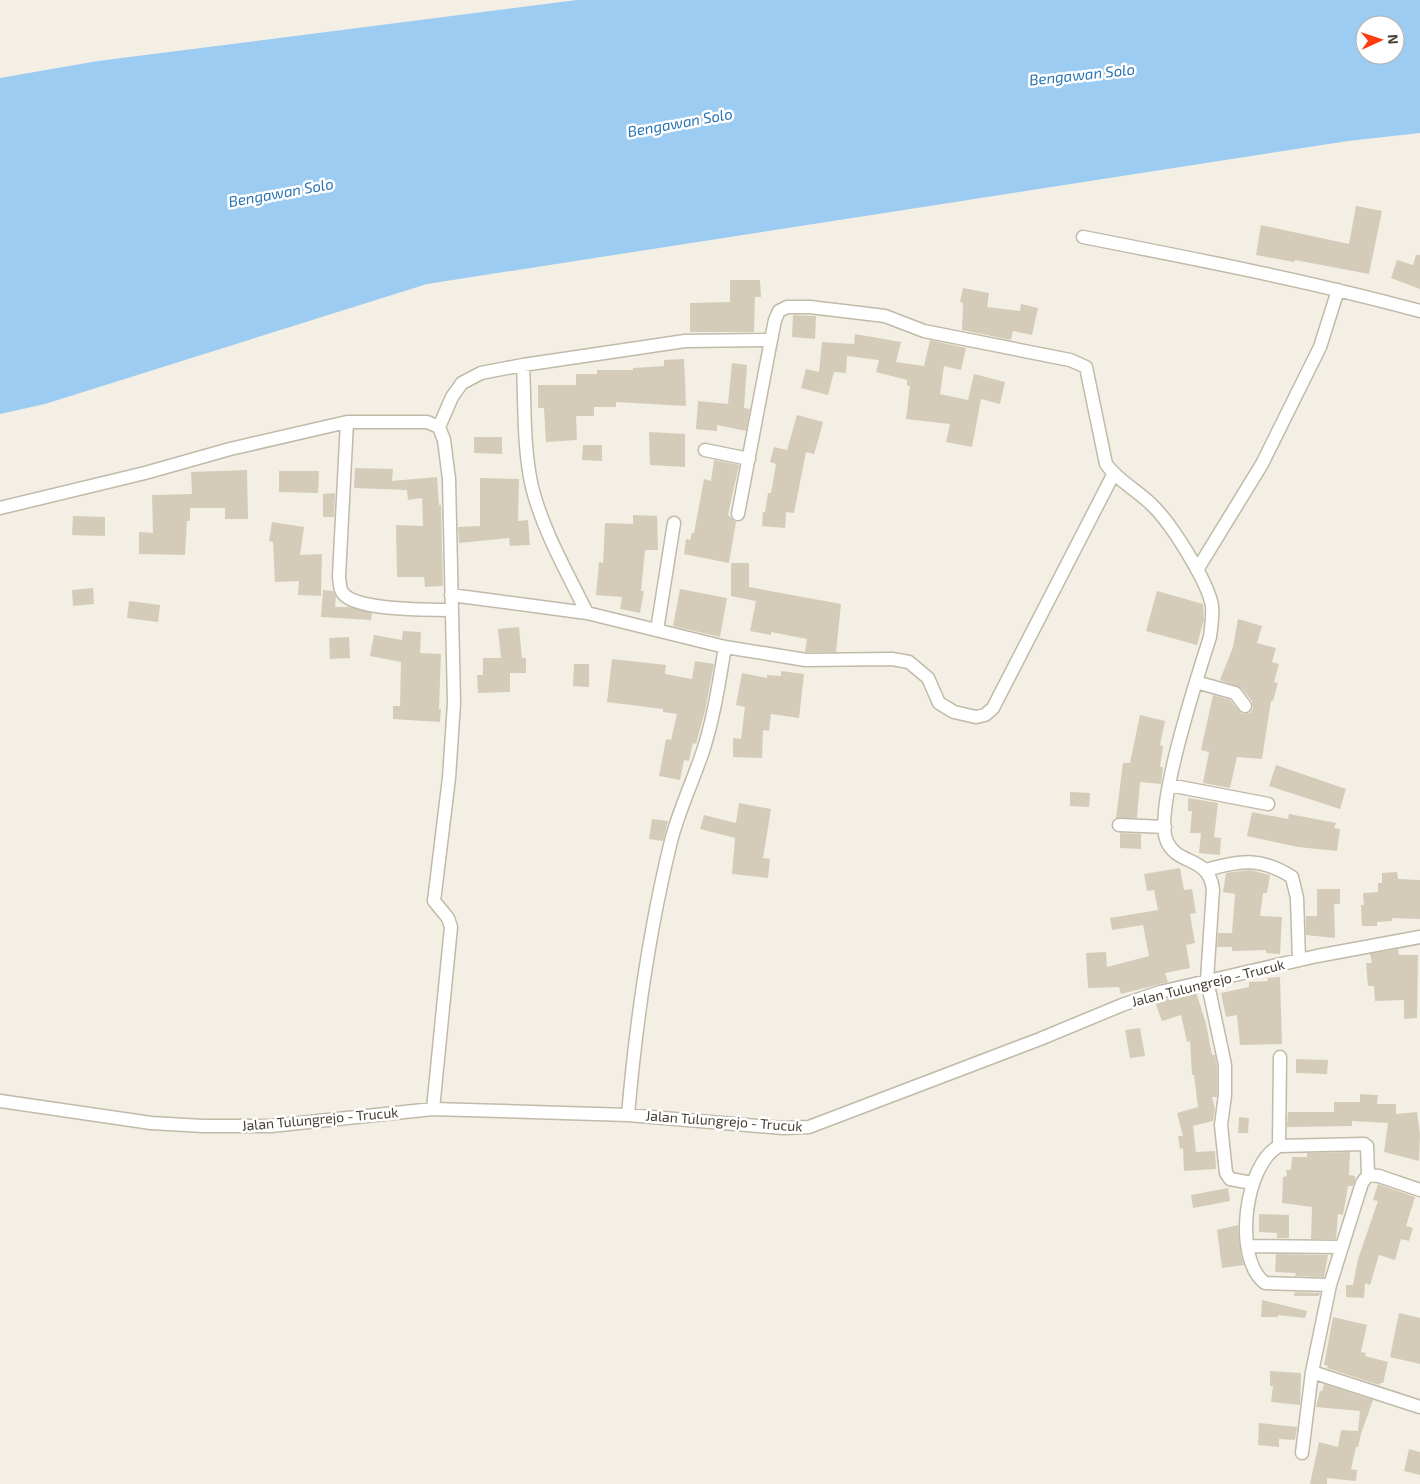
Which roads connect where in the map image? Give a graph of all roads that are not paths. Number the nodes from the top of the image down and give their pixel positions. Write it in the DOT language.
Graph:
graph roads {
  1 [pos="1083,237"];
  2 [pos="1338,290"];
  3 [pos="1420,311"];
  4 [pos="771,340"];
  5 [pos="523,364"];
  6 [pos="346,422"];
  7 [pos="439,427"];
  8 [pos="705,450"];
  9 [pos="749,459"];
  10 [pos="1113,475"];
  11 [pos="0,508"];
  12 [pos="738,514"];
  13 [pos="674,523"];
  14 [pos="1197,570"];
  15 [pos="451,595"];
  16 [pos="451,610"];
  17 [pos="587,614"];
  18 [pos="657,630"];
  19 [pos="725,647"];
  20 [pos="1196,682"];
  21 [pos="1245,706"];
  22 [pos="1169,785"];
  23 [pos="1268,804"];
  24 [pos="1119,825"];
  25 [pos="1165,827"];
  26 [pos="1206,870"];
  27 [pos="1420,937"];
  28 [pos="1299,960"];
  29 [pos="1207,980"];
  30 [pos="1280,1057"];
  31 [pos="0,1101"];
  32 [pos="433,1109"];
  33 [pos="628,1115"];
  34 [pos="1279,1146"];
  35 [pos="1368,1175"];
  36 [pos="1252,1183"];
  37 [pos="1420,1190"];
  38 [pos="1248,1246"];
  39 [pos="1342,1247"];
  40 [pos="1330,1285"];
  41 [pos="1312,1372"];
  42 [pos="1420,1407"];
  43 [pos="1302,1453"];
  1 -- 2 [label="street"];
  2 -- 3 [label="street"];
  2 -- 14 [label="street"];
  4 -- 5 [label="street"];
  4 -- 9 [label="street"];
  4 -- 10 [label="street"];
  5 -- 7 [label="street"];
  5 -- 17 [label="street"];
  6 -- 7 [label="street"];
  6 -- 11 [label="street"];
  6 -- 16 [label="street"];
  7 -- 15 [label="street"];
  8 -- 9 [label="street"];
  9 -- 12 [label="street"];
  10 -- 14 [label="street"];
  10 -- 19 [label="street"];
  13 -- 18 [label="street"];
  14 -- 20 [label="street"];
  15 -- 16 [label="street"];
  15 -- 17 [label="street"];
  16 -- 32 [label="street"];
  17 -- 18 [label="street"];
  18 -- 19 [label="street"];
  19 -- 33 [label="street"];
  20 -- 21 [label="street"];
  20 -- 22 [label="street"];
  22 -- 23 [label="street"];
  22 -- 25 [label="street"];
  24 -- 25 [label="street"];
  25 -- 26 [label="street"];
  26 -- 28 [label="street"];
  26 -- 29 [label="street"];
  27 -- 28 [label="street, Jalan Tulungrejo - Trucuk"];
  28 -- 29 [label="street, Jalan Tulungrejo - Trucuk"];
  29 -- 33 [label="street, Jalan Tulungrejo - Trucuk"];
  29 -- 36 [label="street"];
  30 -- 34 [label="street"];
  31 -- 32 [label="street, Jalan Tulungrejo - Trucuk"];
  32 -- 33 [label="street, Jalan Tulungrejo - Trucuk"];
  34 -- 35 [label="street"];
  34 -- 36 [label="street"];
  35 -- 37 [label="street"];
  35 -- 39 [label="street"];
  36 -- 38 [label="street"];
  38 -- 39 [label="street"];
  38 -- 40 [label="street"];
  39 -- 40 [label="street"];
  40 -- 41 [label="street"];
  41 -- 42 [label="street"];
  41 -- 43 [label="street"];
}
